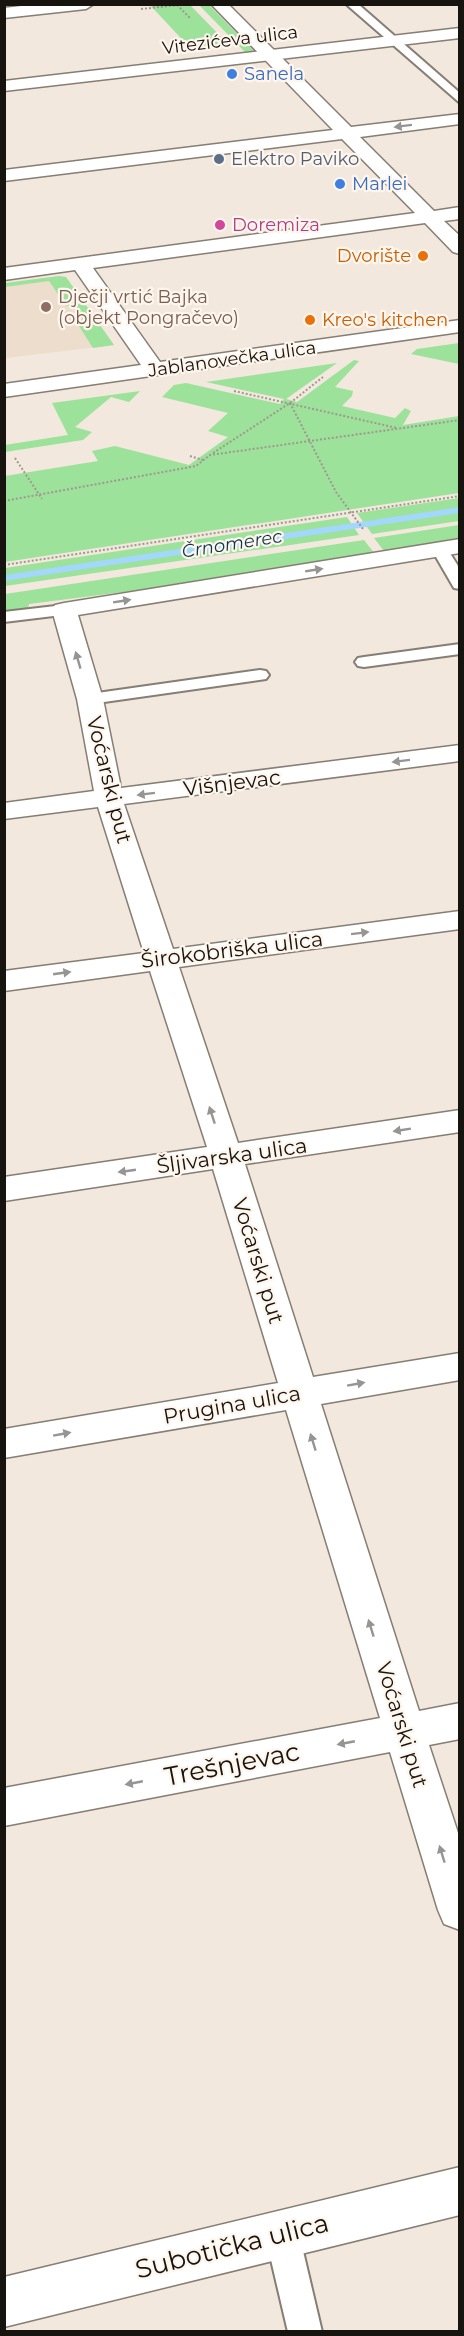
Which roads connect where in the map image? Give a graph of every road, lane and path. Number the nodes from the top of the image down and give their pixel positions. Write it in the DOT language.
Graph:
graph roads {
  1 [pos="86,4"];
  2 [pos="180,4"];
  3 [pos="219,4"];
  4 [pos="351,4"];
  5 [pos="141,9"];
  6 [pos="4,13"];
  7 [pos="459,33"];
  8 [pos="392,41"];
  9 [pos="270,55"];
  10 [pos="4,86"];
  11 [pos="459,100"];
  12 [pos="459,119"];
  13 [pos="346,133"];
  14 [pos="4,176"];
  15 [pos="459,213"];
  16 [pos="429,217"];
  17 [pos="459,248"];
  18 [pos="80,264"];
  19 [pos="4,274"];
  20 [pos="459,326"];
  21 [pos="154,369"];
  22 [pos="327,374"];
  23 [pos="4,391"];
  24 [pos="234,391"];
  25 [pos="290,403"];
  26 [pos="459,420"];
  27 [pos="400,428"];
  28 [pos="308,441"];
  29 [pos="210,455"];
  30 [pos="190,456"];
  31 [pos="15,458"];
  32 [pos="204,460"];
  33 [pos="38,495"];
  34 [pos="459,496"];
  35 [pos="42,498"];
  36 [pos="4,501"];
  37 [pos="351,513"];
  38 [pos="363,530"];
  39 [pos="450,548"];
  40 [pos="4,565"];
  41 [pos="459,584"];
  42 [pos="64,610"];
  43 [pos="4,617"];
  44 [pos="459,649"];
  45 [pos="364,662"];
  46 [pos="260,675"];
  47 [pos="90,699"];
  48 [pos="459,753"];
  49 [pos="109,799"];
  50 [pos="4,812"];
  51 [pos="459,920"];
  52 [pos="162,959"];
  53 [pos="4,981"];
  54 [pos="459,1121"];
  55 [pos="226,1157"];
  56 [pos="4,1189"];
  57 [pos="459,1366"];
  58 [pos="298,1394"];
  59 [pos="4,1444"];
  60 [pos="459,1721"];
  61 [pos="404,1732"];
  62 [pos="4,1807"];
  63 [pos="459,1910"];
  64 [pos="459,2191"];
  65 [pos="282,2234"];
  66 [pos="4,2302"];
  67 [pos="305,2331"];
  1 -- 6 [label="street"];
  2 -- 5 [label="path"];
  3 -- 9 [label="street"];
  4 -- 8 [label="lane"];
  7 -- 8 [label="street, Vitezićeva ulica"];
  8 -- 9 [label="street, Vitezićeva ulica"];
  8 -- 11 [label="lane"];
  9 -- 10 [label="street, Vitezićeva ulica"];
  9 -- 13 [label="street"];
  12 -- 13 [label="street, one-way"];
  13 -- 14 [label="street"];
  13 -- 16 [label="street"];
  15 -- 16 [label="street"];
  16 -- 17 [label="street"];
  16 -- 18 [label="street"];
  18 -- 19 [label="street"];
  18 -- 21 [label="street"];
  20 -- 21 [label="street, Jablanovečka ulica"];
  21 -- 23 [label="street, Jablanovečka ulica"];
  22 -- 25 [label="path"];
  24 -- 25 [label="path"];
  25 -- 27 [label="path"];
  25 -- 28 [label="path"];
  25 -- 29 [label="path"];
  26 -- 27 [label="path"];
  27 -- 28 [label="path"];
  28 -- 29 [label="path"];
  28 -- 37 [label="path"];
  29 -- 32 [label="path"];
  30 -- 32 [label="path"];
  31 -- 33 [label="path"];
  32 -- 33 [label="path"];
  33 -- 35 [label="path"];
  33 -- 36 [label="path"];
  34 -- 37 [label="path"];
  37 -- 38 [label="path"];
  37 -- 40 [label="path"];
  39 -- 41 [label="lane"];
  42 -- 39 [label="street, one-way"];
  42 -- 43 [label="lane"];
  47 -- 42 [label="street, Voćarski put, one-way"];
  44 -- 45 [label="lane"];
  46 -- 47 [label="lane"];
  47 -- 49 [label="street, Voćarski put"];
  48 -- 49 [label="street, Višnjevac, one-way"];
  49 -- 50 [label="street, Višnjevac"];
  49 -- 52 [label="street, Voćarski put"];
  52 -- 51 [label="street, Širokobriška ulica, one-way"];
  53 -- 52 [label="street, Širokobriška ulica, one-way"];
  55 -- 52 [label="street, Voćarski put, one-way"];
  54 -- 55 [label="street, Šljivarska ulica, one-way"];
  55 -- 56 [label="street, Šljivarska ulica, one-way"];
  55 -- 58 [label="street, Voćarski put"];
  58 -- 57 [label="street, Prugina ulica, one-way"];
  59 -- 58 [label="street, Prugina ulica, one-way"];
  61 -- 58 [label="street, Voćarski put, one-way"];
  60 -- 61 [label="street, Trešnjevac"];
  61 -- 62 [label="street, Trešnjevac, one-way"];
  63 -- 61 [label="street, Voćarski put, one-way"];
  64 -- 65 [label="street, Subotička ulica"];
  65 -- 66 [label="street, Subotička ulica"];
  65 -- 67 [label="lane"];
}
